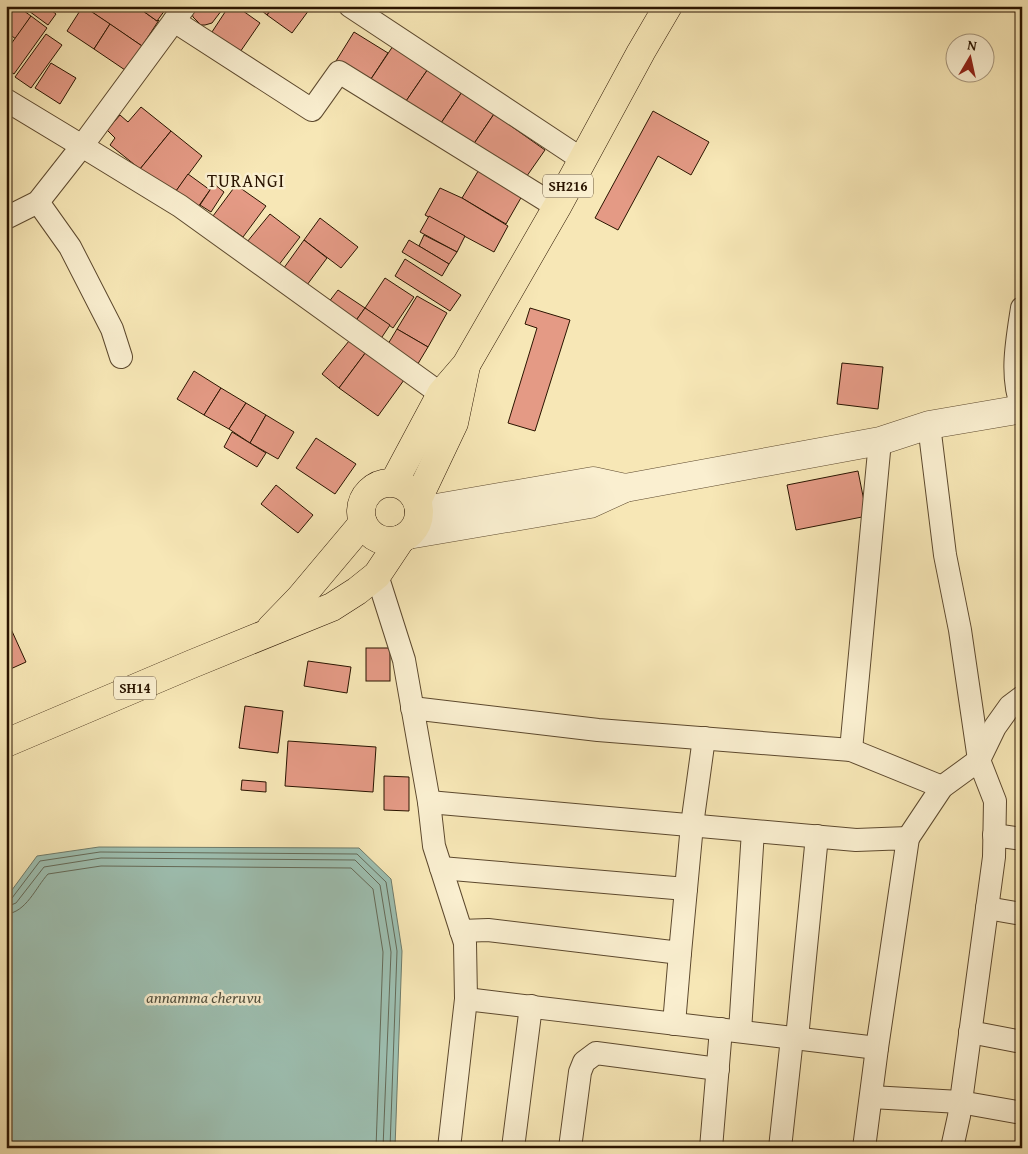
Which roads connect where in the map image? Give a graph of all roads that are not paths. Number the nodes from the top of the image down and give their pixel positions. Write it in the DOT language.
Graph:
graph roads {
  1 [pos="350,6"];
  2 [pos="668,6"];
  3 [pos="180,14"];
  4 [pos="6,100"];
  5 [pos="82,146"];
  6 [pos="583,160"];
  7 [pos="38,202"];
  8 [pos="557,207"];
  9 [pos="6,218"];
  10 [pos="1022,308"];
  11 [pos="121,357"];
  12 [pos="466,365"];
  13 [pos="440,394"];
  14 [pos="1022,408"];
  15 [pos="929,425"];
  16 [pos="880,441"];
  17 [pos="394,482"];
  18 [pos="411,521"];
  19 [pos="363,523"];
  20 [pos="377,576"];
  21 [pos="265,635"];
  22 [pos="1022,697"];
  23 [pos="412,708"];
  24 [pos="704,738"];
  25 [pos="6,743"];
  26 [pos="851,750"];
  27 [pos="979,760"];
  28 [pos="942,787"];
  29 [pos="429,802"];
  30 [pos="692,825"];
  31 [pos="753,831"];
  32 [pos="994,835"];
  33 [pos="817,836"];
  34 [pos="908,838"];
  35 [pos="1022,840"];
  36 [pos="441,868"];
  37 [pos="686,889"];
  38 [pos="987,908"];
  39 [pos="1022,914"];
  40 [pos="461,931"];
  41 [pos="680,953"];
  42 [pos="466,998"];
  43 [pos="531,1006"];
  44 [pos="674,1024"];
  45 [pos="730,1030"];
  46 [pos="970,1032"];
  47 [pos="795,1038"];
  48 [pos="1022,1042"];
  49 [pos="877,1048"];
  50 [pos="718,1069"];
  51 [pos="871,1097"];
  52 [pos="960,1102"];
  53 [pos="1022,1113"];
  54 [pos="449,1148"];
  55 [pos="513,1148"];
  56 [pos="570,1148"];
  57 [pos="711,1148"];
  58 [pos="780,1148"];
  59 [pos="864,1148"];
  60 [pos="952,1148"];
  1 -- 6 [label="street"];
  2 -- 6 [label="main road, SH216"];
  3 -- 5 [label="street"];
  3 -- 8 [label="street"];
  4 -- 5 [label="street"];
  5 -- 7 [label="street"];
  5 -- 13 [label="street"];
  6 -- 8 [label="main road, SH216"];
  7 -- 9 [label="street"];
  7 -- 11 [label="street"];
  8 -- 12 [label="main road, SH216"];
  10 -- 14 [label="street"];
  12 -- 13 [label="main road, SH216"];
  12 -- 18 [label="main road, SH216"];
  13 -- 17 [label="main road, SH216"];
  14 -- 15 [label="street"];
  15 -- 16 [label="street"];
  15 -- 27 [label="street"];
  16 -- 18 [label="street"];
  16 -- 26 [label="street"];
  17 -- 18 [label="main road"];
  17 -- 19 [label="main road"];
  18 -- 19 [label="main road"];
  18 -- 20 [label="main road, SH14"];
  19 -- 21 [label="main road, SH14"];
  20 -- 21 [label="main road, SH14"];
  20 -- 23 [label="street"];
  21 -- 25 [label="main road, SH14"];
  22 -- 27 [label="street"];
  23 -- 24 [label="street"];
  23 -- 29 [label="street"];
  24 -- 26 [label="street"];
  24 -- 30 [label="street"];
  26 -- 28 [label="street"];
  27 -- 28 [label="street"];
  27 -- 32 [label="street"];
  28 -- 34 [label="street"];
  29 -- 30 [label="street"];
  29 -- 36 [label="street"];
  30 -- 31 [label="street"];
  30 -- 37 [label="street"];
  31 -- 33 [label="street"];
  31 -- 45 [label="street"];
  32 -- 35 [label="street"];
  32 -- 38 [label="street"];
  33 -- 34 [label="street"];
  33 -- 47 [label="street"];
  34 -- 49 [label="street"];
  36 -- 37 [label="street"];
  36 -- 40 [label="street"];
  37 -- 41 [label="street"];
  38 -- 39 [label="street"];
  38 -- 46 [label="street"];
  40 -- 41 [label="street"];
  40 -- 42 [label="street"];
  41 -- 44 [label="street"];
  42 -- 43 [label="street"];
  42 -- 54 [label="street"];
  43 -- 44 [label="street"];
  43 -- 55 [label="street"];
  44 -- 45 [label="street"];
  45 -- 47 [label="street"];
  45 -- 50 [label="street"];
  46 -- 48 [label="street"];
  46 -- 52 [label="street"];
  47 -- 49 [label="street"];
  47 -- 58 [label="street"];
  49 -- 51 [label="street"];
  50 -- 56 [label="street"];
  50 -- 57 [label="street"];
  51 -- 52 [label="street"];
  51 -- 59 [label="street"];
  52 -- 53 [label="street"];
  52 -- 60 [label="street"];
}
